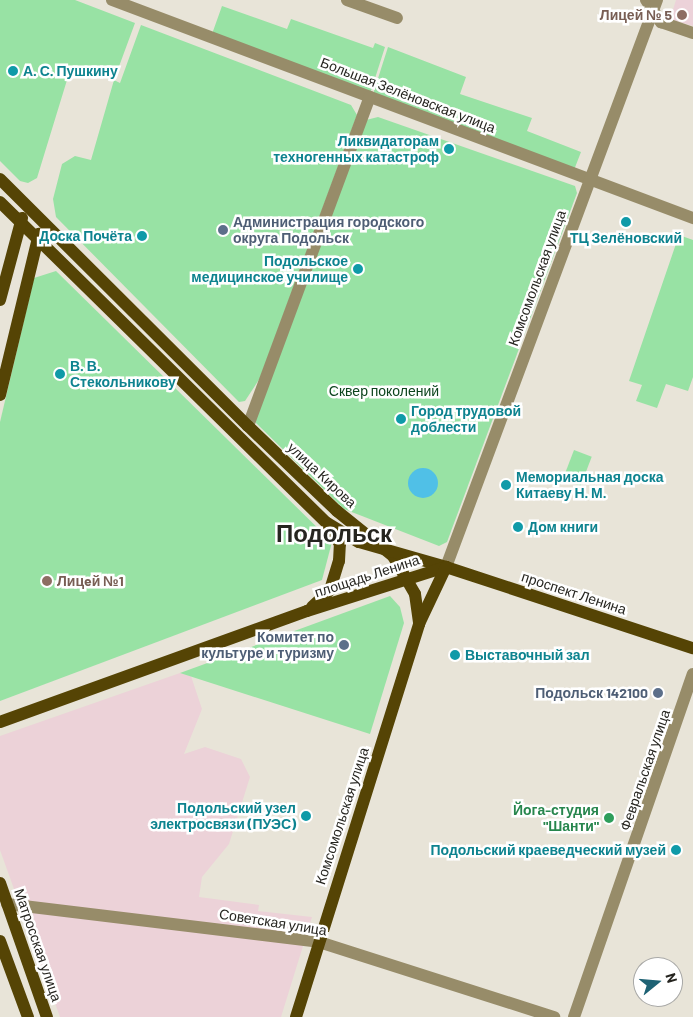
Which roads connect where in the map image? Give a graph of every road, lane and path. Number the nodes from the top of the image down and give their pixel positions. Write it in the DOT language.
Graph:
graph roads {
  1 [pos="112,0"];
  2 [pos="347,0"];
  3 [pos="652,3"];
  4 [pos="397,18"];
  5 [pos="693,33"];
  6 [pos="370,97"];
  7 [pos="0,179"];
  8 [pos="590,179"];
  9 [pos="0,202"];
  10 [pos="28,206"];
  11 [pos="693,218"];
  12 [pos="41,219"];
  13 [pos="20,222"];
  14 [pos="38,240"];
  15 [pos="0,300"];
  16 [pos="0,395"];
  17 [pos="248,426"];
  18 [pos="326,523"];
  19 [pos="385,548"];
  20 [pos="446,567"];
  21 [pos="407,577"];
  22 [pos="307,611"];
  23 [pos="419,624"];
  24 [pos="693,648"];
  25 [pos="693,674"];
  26 [pos="0,722"];
  27 [pos="0,883"];
  28 [pos="7,904"];
  29 [pos="0,941"];
  30 [pos="319,942"];
  31 [pos="28,1017"];
  32 [pos="48,1017"];
  33 [pos="296,1017"];
  34 [pos="554,1017"];
  35 [pos="574,1017"];
  1 -- 6 [label="street, Большая Зелёновская улица"];
  2 -- 4 [label="street"];
  3 -- 5 [label="street"];
  3 -- 8 [label="street, Комсомольская улица"];
  6 -- 8 [label="street, Большая Зелёновская улица"];
  6 -- 17 [label="street"];
  7 -- 10 [label="main road, улица Кирова"];
  8 -- 11 [label="street, Большая Зелёновская улица"];
  8 -- 20 [label="street, Комсомольская улица"];
  9 -- 13 [label="main road"];
  10 -- 12 [label="main road, улица Кирова"];
  10 -- 13 [label="main road"];
  10 -- 14 [label="main road"];
  12 -- 14 [label="main road"];
  12 -- 17 [label="main road, улица Кирова"];
  13 -- 14 [label="main road"];
  13 -- 15 [label="main road"];
  14 -- 16 [label="main road"];
  14 -- 18 [label="main road"];
  17 -- 19 [label="main road, улица Кирова"];
  18 -- 19 [label="main road"];
  18 -- 22 [label="main road, площадь Ленина"];
  19 -- 20 [label="main road, площадь Ленина"];
  19 -- 21 [label="main road"];
  20 -- 21 [label="main road, площадь Ленина"];
  20 -- 23 [label="main road, Комсомольская улица"];
  20 -- 24 [label="main road, проспект Ленина"];
  21 -- 22 [label="main road, площадь Ленина"];
  21 -- 23 [label="main road"];
  22 -- 26 [label="main road"];
  23 -- 30 [label="main road, Комсомольская улица"];
  25 -- 35 [label="street, Февральская улица"];
  27 -- 28 [label="main road, Матросская улица"];
  28 -- 30 [label="street, Советская улица"];
  28 -- 32 [label="main road, Матросская улица"];
  29 -- 31 [label="main road"];
  30 -- 33 [label="main road, Комсомольская улица"];
  30 -- 34 [label="street, Советская улица"];
}
